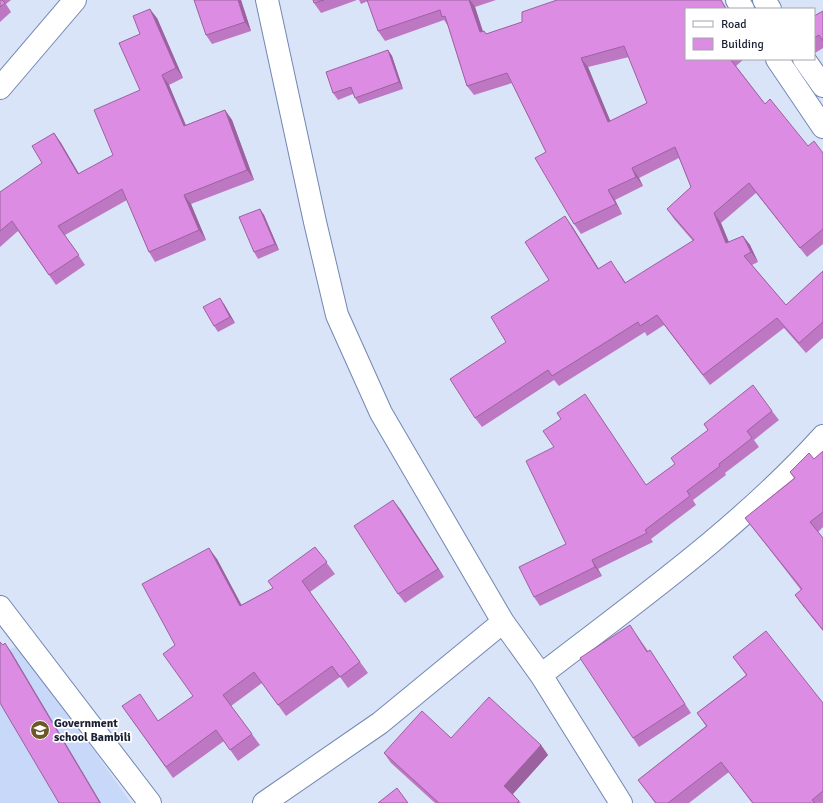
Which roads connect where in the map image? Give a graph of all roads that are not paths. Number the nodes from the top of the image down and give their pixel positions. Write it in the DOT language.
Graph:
graph roads {
  1 [pos="75,0"];
  2 [pos="267,0"];
  3 [pos="778,60"];
  4 [pos="805,60"];
  5 [pos="823,86"];
  6 [pos="0,88"];
  7 [pos="823,127"];
  8 [pos="823,436"];
  9 [pos="0,608"];
  10 [pos="503,622"];
  11 [pos="541,675"];
  12 [pos="150,803"];
  13 [pos="264,803"];
  14 [pos="621,803"];
  1 -- 6 [label="street"];
  2 -- 10 [label="street"];
  3 -- 7 [label="street"];
  4 -- 5 [label="street"];
  8 -- 11 [label="street"];
  9 -- 12 [label="street"];
  10 -- 11 [label="street"];
  10 -- 13 [label="street"];
  11 -- 14 [label="street"];
}
